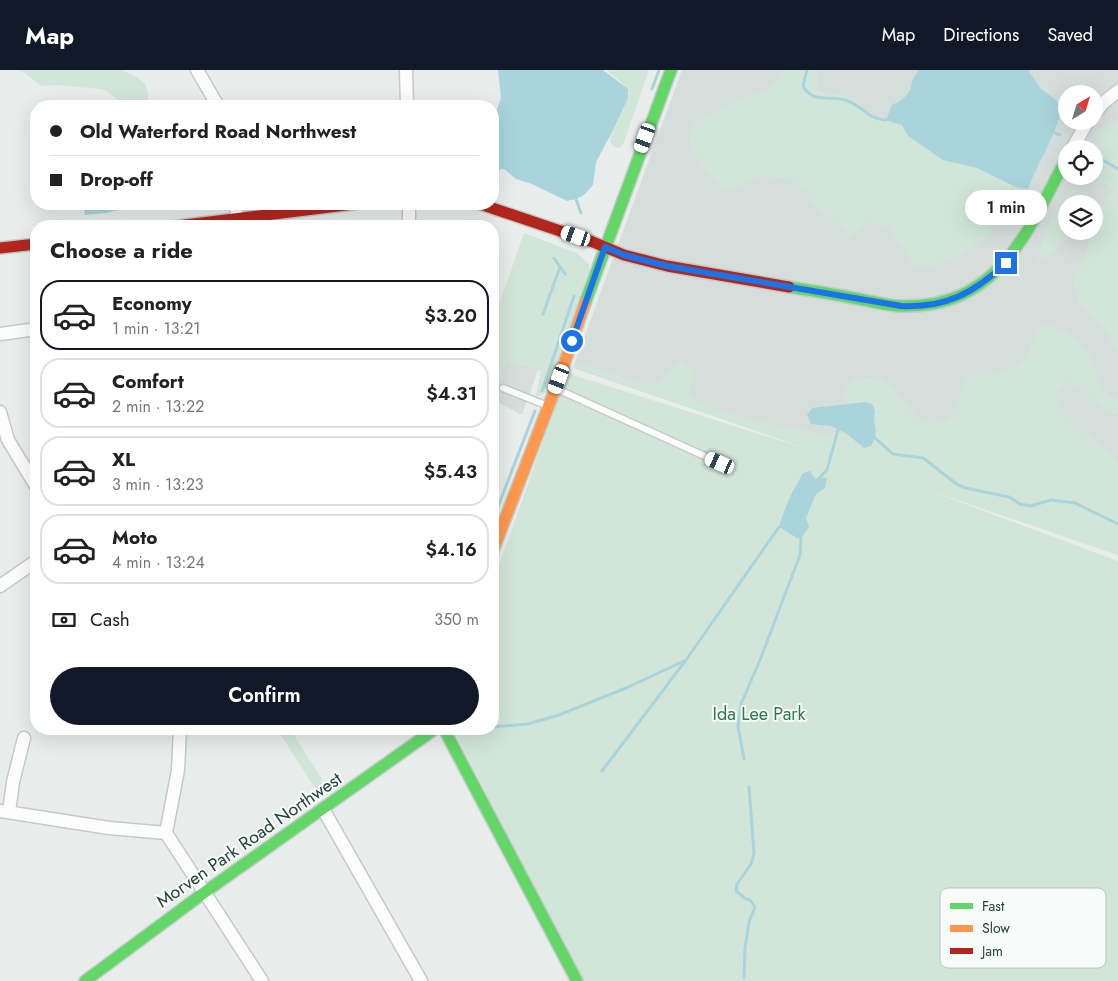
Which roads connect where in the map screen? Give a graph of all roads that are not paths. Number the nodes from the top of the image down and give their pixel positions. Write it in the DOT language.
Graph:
graph roads {
  1 [pos="197,70"];
  2 [pos="406,70"];
  3 [pos="671,70"];
  4 [pos="1118,91"];
  5 [pos="214,100"];
  6 [pos="407,100"];
  7 [pos="1103,103"];
  8 [pos="1058,174"];
  9 [pos="236,210"];
  10 [pos="307,210"];
  11 [pos="497,210"];
  12 [pos="237,219"];
  13 [pos="228,220"];
  14 [pos="30,245"];
  15 [pos="605,247"];
  16 [pos="0,248"];
  17 [pos="30,330"];
  18 [pos="0,334"];
  19 [pos="504,388"];
  20 [pos="556,388"];
  21 [pos="549,406"];
  22 [pos="0,412"];
  23 [pos="4,442"];
  24 [pos="720,463"];
  25 [pos="30,478"];
  26 [pos="499,535"];
  27 [pos="30,566"];
  28 [pos="0,586"];
  29 [pos="180,735"];
  30 [pos="427,735"];
  31 [pos="447,735"];
  32 [pos="24,738"];
  33 [pos="323,809"];
  34 [pos="5,812"];
  35 [pos="166,833"];
  36 [pos="205,892"];
  37 [pos="85,981"];
  38 [pos="262,981"];
  39 [pos="421,981"];
  40 [pos="577,981"];
  1 -- 5 [label="street"];
  2 -- 6 [label="street"];
  3 -- 15 [label="street"];
  4 -- 7 [label="street"];
  8 -- 15 [label="street"];
  9 -- 12 [label="street"];
  10 -- 12 [label="street"];
  11 -- 15 [label="street"];
  12 -- 13 [label="street"];
  14 -- 16 [label="street"];
  15 -- 20 [label="street"];
  17 -- 18 [label="street"];
  19 -- 21 [label="lane"];
  20 -- 21 [label="street"];
  20 -- 24 [label="lane"];
  21 -- 26 [label="street"];
  22 -- 23 [label="street"];
  23 -- 25 [label="street"];
  27 -- 28 [label="street"];
  29 -- 35 [label="street"];
  30 -- 33 [label="street, Morven Park Road Northwest"];
  31 -- 40 [label="street"];
  32 -- 34 [label="street"];
  33 -- 36 [label="street, Morven Park Road Northwest"];
  33 -- 39 [label="street"];
  34 -- 35 [label="street"];
  35 -- 36 [label="street"];
  36 -- 37 [label="street, Morven Park Road Northwest"];
  36 -- 38 [label="street"];
}
